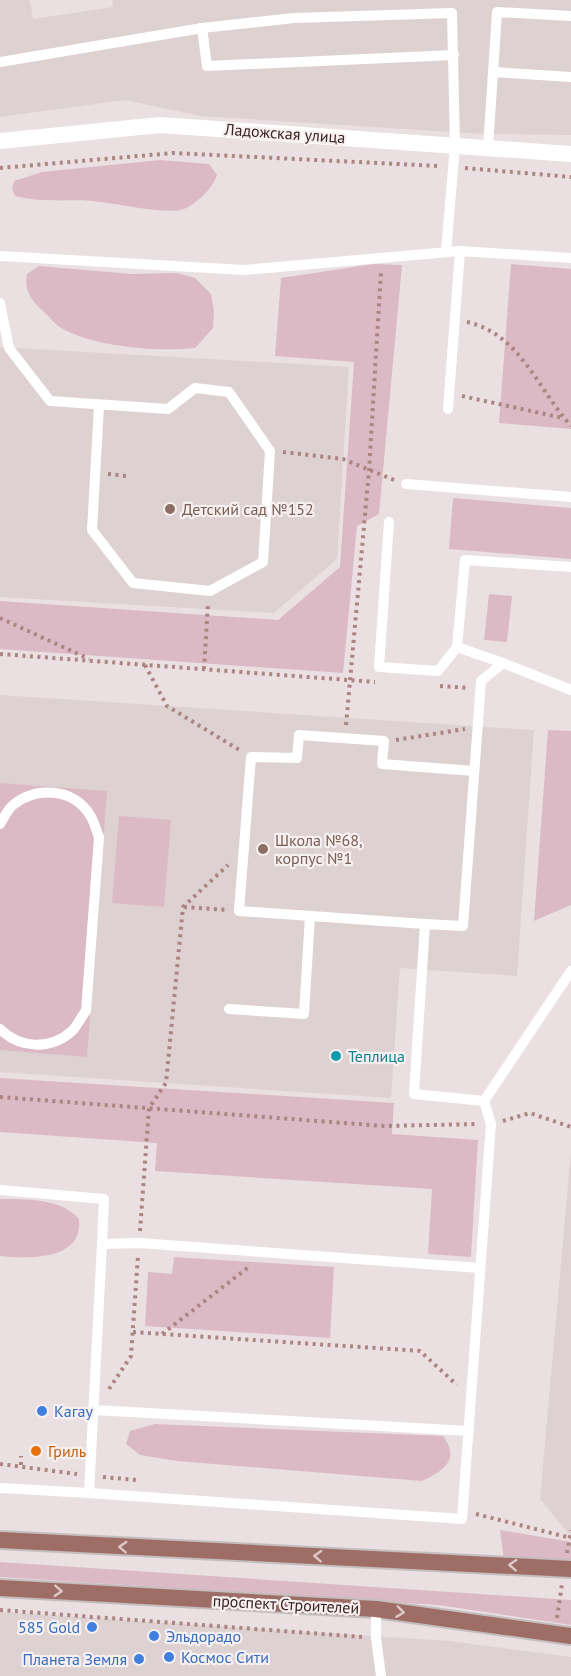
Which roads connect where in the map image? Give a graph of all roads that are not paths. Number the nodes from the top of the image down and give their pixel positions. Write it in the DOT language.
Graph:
graph roads {
  1 [pos="571,16"];
  2 [pos="202,28"];
  3 [pos="454,55"];
  4 [pos="0,62"];
  5 [pos="493,72"];
  6 [pos="571,77"];
  7 [pos="0,141"];
  8 [pos="454,145"];
  9 [pos="489,148"];
  10 [pos="571,154"];
  11 [pos="460,251"];
  12 [pos="446,252"];
  13 [pos="0,255"];
  14 [pos="571,258"];
  15 [pos="0,303"];
  16 [pos="99,406"];
  17 [pos="448,409"];
  18 [pos="406,484"];
  19 [pos="571,497"];
  20 [pos="389,522"];
  21 [pos="571,567"];
  22 [pos="457,647"];
  23 [pos="503,663"];
  24 [pos="571,690"];
  25 [pos="474,771"];
  26 [pos="0,824"];
  27 [pos="310,916"];
  28 [pos="425,924"];
  29 [pos="571,971"];
  30 [pos="229,1009"];
  31 [pos="0,1029"];
  32 [pos="484,1101"];
  33 [pos="0,1190"];
  34 [pos="102,1244"];
  35 [pos="480,1268"];
  36 [pos="94,1410"];
  37 [pos="469,1431"];
  38 [pos="0,1488"];
  39 [pos="89,1493"];
  40 [pos="0,1540"];
  41 [pos="571,1569"];
  42 [pos="0,1588"];
  43 [pos="376,1609"];
  44 [pos="571,1636"];
  45 [pos="381,1676"];
  1 -- 5 [label="lane"];
  2 -- 3 [label="lane"];
  2 -- 3 [label="lane"];
  2 -- 4 [label="lane"];
  3 -- 8 [label="lane"];
  5 -- 6 [label="lane"];
  5 -- 9 [label="lane"];
  7 -- 8 [label="street, Ладожская улица"];
  8 -- 9 [label="street, Ладожская улица"];
  8 -- 12 [label="lane"];
  9 -- 10 [label="street, Ладожская улица"];
  11 -- 12 [label="lane"];
  11 -- 14 [label="lane"];
  11 -- 17 [label="lane"];
  12 -- 13 [label="lane"];
  15 -- 16 [label="lane"];
  16 -- 16 [label="lane"];
  18 -- 19 [label="lane"];
  20 -- 22 [label="lane"];
  21 -- 22 [label="lane"];
  22 -- 23 [label="lane"];
  23 -- 24 [label="lane"];
  23 -- 25 [label="lane"];
  25 -- 27 [label="lane"];
  25 -- 28 [label="lane"];
  26 -- 31 [label="lane"];
  27 -- 28 [label="lane"];
  27 -- 30 [label="lane"];
  28 -- 32 [label="lane"];
  29 -- 32 [label="lane"];
  32 -- 35 [label="lane"];
  33 -- 34 [label="lane"];
  34 -- 35 [label="lane"];
  34 -- 36 [label="lane"];
  35 -- 37 [label="lane"];
  36 -- 37 [label="lane"];
  36 -- 39 [label="lane"];
  37 -- 39 [label="lane"];
  38 -- 39 [label="lane"];
  41 -- 40 [label="main road, one-way"];
  42 -- 43 [label="main road, проспект Строителей, one-way"];
  43 -- 44 [label="main road, проспект Строителей, one-way"];
  43 -- 45 [label="lane"];
}
